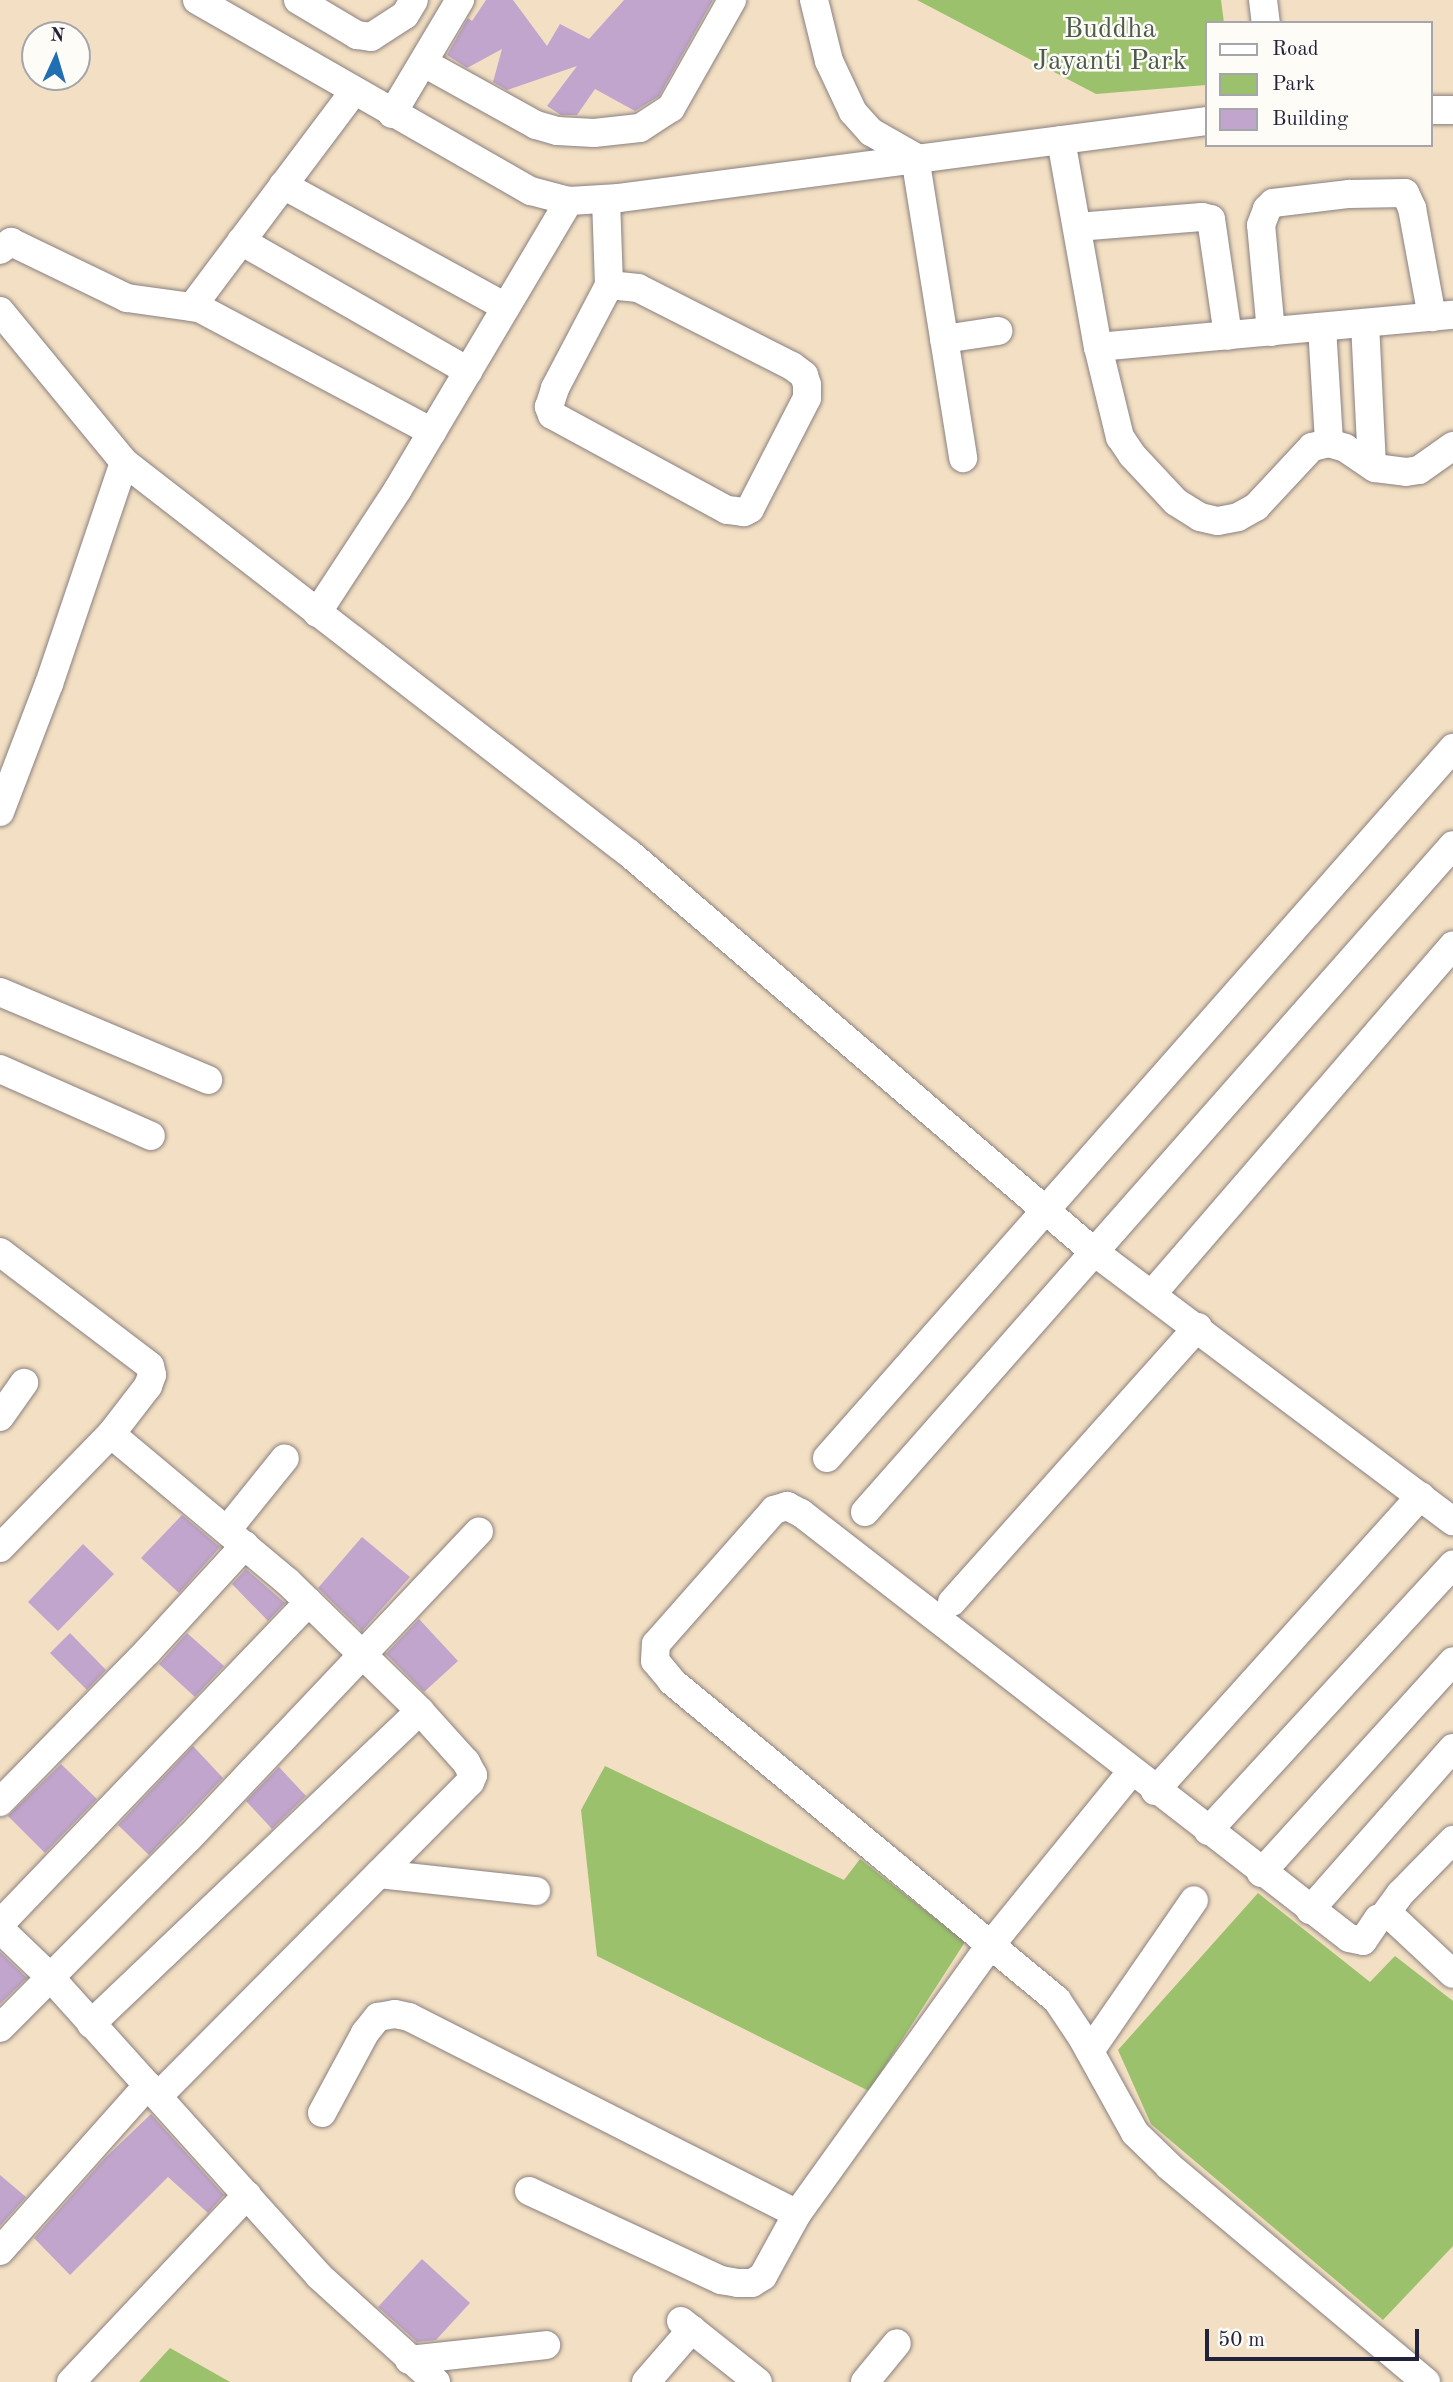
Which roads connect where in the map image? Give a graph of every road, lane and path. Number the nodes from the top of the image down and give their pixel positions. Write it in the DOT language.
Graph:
graph roads {
  1 [pos="197,0"];
  2 [pos="298,0"];
  3 [pos="414,0"];
  4 [pos="460,0"];
  5 [pos="733,0"];
  6 [pos="814,0"];
  7 [pos="1264,0"];
  8 [pos="1266,21"];
  9 [pos="424,63"];
  10 [pos="354,91"];
  11 [pos="1432,110"];
  12 [pos="1453,110"];
  13 [pos="393,114"];
  14 [pos="1204,121"];
  15 [pos="1061,140"];
  16 [pos="915,157"];
  17 [pos="283,185"];
  18 [pos="606,199"];
  19 [pos="569,201"];
  20 [pos="1077,228"];
  21 [pos="241,241"];
  22 [pos="0,250"];
  23 [pos="609,285"];
  24 [pos="192,307"];
  25 [pos="506,307"];
  26 [pos="0,311"];
  27 [pos="1443,316"];
  28 [pos="1365,323"];
  29 [pos="1322,327"];
  30 [pos="998,331"];
  31 [pos="1271,332"];
  32 [pos="1228,336"];
  33 [pos="944,339"];
  34 [pos="1098,347"];
  35 [pos="468,371"];
  36 [pos="432,432"];
  37 [pos="1329,443"];
  38 [pos="1453,446"];
  39 [pos="963,458"];
  40 [pos="124,462"];
  41 [pos="1372,466"];
  42 [pos="317,613"];
  43 [pos="1453,748"];
  44 [pos="0,813"];
  45 [pos="1453,845"];
  46 [pos="1453,946"];
  47 [pos="0,992"];
  48 [pos="0,1069"];
  49 [pos="208,1080"];
  50 [pos="151,1136"];
  51 [pos="1046,1212"];
  52 [pos="1093,1251"];
  53 [pos="1,1254"];
  54 [pos="1153,1293"];
  55 [pos="1198,1327"];
  56 [pos="24,1383"];
  57 [pos="0,1417"];
  58 [pos="111,1434"];
  59 [pos="285,1458"];
  60 [pos="827,1458"];
  61 [pos="1421,1496"];
  62 [pos="865,1512"];
  63 [pos="1453,1521"];
  64 [pos="479,1531"];
  65 [pos="236,1537"];
  66 [pos="0,1548"];
  67 [pos="1453,1565"];
  68 [pos="309,1602"];
  69 [pos="952,1602"];
  70 [pos="363,1656"];
  71 [pos="1453,1661"];
  72 [pos="420,1711"];
  73 [pos="1453,1748"];
  74 [pos="1131,1772"];
  75 [pos="1155,1791"];
  76 [pos="0,1802"];
  77 [pos="1208,1831"];
  78 [pos="1453,1840"];
  79 [pos="1261,1873"];
  80 [pos="379,1874"];
  81 [pos="536,1891"];
  82 [pos="1194,1900"];
  83 [pos="1310,1910"];
  84 [pos="1384,1916"];
  85 [pos="0,1927"];
  86 [pos="989,1947"];
  87 [pos="1452,1970"];
  88 [pos="50,1977"];
  89 [pos="91,2024"];
  90 [pos="0,2028"];
  91 [pos="1090,2052"];
  92 [pos="153,2090"];
  93 [pos="322,2113"];
  94 [pos="529,2192"];
  95 [pos="247,2195"];
  96 [pos="797,2214"];
  97 [pos="0,2251"];
  98 [pos="897,2343"];
  99 [pos="546,2345"];
  100 [pos="410,2360"];
  101 [pos="71,2382"];
  102 [pos="436,2382"];
  103 [pos="646,2382"];
  104 [pos="758,2382"];
  105 [pos="865,2382"];
  106 [pos="1426,2382"];
  1 -- 10 [label="street"];
  2 -- 3 [label="street"];
  4 -- 9 [label="street"];
  5 -- 9 [label="street"];
  6 -- 16 [label="street"];
  7 -- 8 [label="street"];
  9 -- 13 [label="street"];
  10 -- 13 [label="street"];
  10 -- 17 [label="street"];
  11 -- 12 [label="street"];
  13 -- 19 [label="street"];
  14 -- 15 [label="street"];
  15 -- 16 [label="street"];
  15 -- 20 [label="street"];
  16 -- 18 [label="street"];
  16 -- 33 [label="street"];
  17 -- 21 [label="street"];
  17 -- 25 [label="street"];
  18 -- 19 [label="street"];
  18 -- 23 [label="street"];
  19 -- 25 [label="street"];
  20 -- 32 [label="street"];
  20 -- 34 [label="street"];
  21 -- 24 [label="street"];
  21 -- 35 [label="street"];
  22 -- 24 [label="street"];
  23 -- 23 [label="street"];
  24 -- 36 [label="street"];
  25 -- 35 [label="street"];
  26 -- 40 [label="street"];
  27 -- 28 [label="street"];
  27 -- 31 [label="street"];
  28 -- 29 [label="street"];
  28 -- 41 [label="street"];
  29 -- 31 [label="street"];
  29 -- 37 [label="street"];
  30 -- 33 [label="street"];
  31 -- 32 [label="street"];
  32 -- 34 [label="street"];
  33 -- 39 [label="street"];
  34 -- 37 [label="street"];
  35 -- 36 [label="street"];
  36 -- 42 [label="street"];
  37 -- 41 [label="street"];
  38 -- 41 [label="street"];
  40 -- 42 [label="street"];
  40 -- 44 [label="street"];
  42 -- 51 [label="street"];
  43 -- 51 [label="street"];
  45 -- 52 [label="street"];
  46 -- 54 [label="street"];
  47 -- 49 [label="street"];
  48 -- 50 [label="street"];
  51 -- 52 [label="street"];
  51 -- 60 [label="street"];
  52 -- 54 [label="street"];
  52 -- 62 [label="street"];
  53 -- 58 [label="street"];
  54 -- 55 [label="street"];
  55 -- 61 [label="street"];
  55 -- 69 [label="street"];
  56 -- 57 [label="street"];
  58 -- 65 [label="street"];
  58 -- 66 [label="street"];
  59 -- 65 [label="street"];
  61 -- 63 [label="street"];
  61 -- 75 [label="street"];
  64 -- 70 [label="street"];
  65 -- 68 [label="street"];
  65 -- 76 [label="street"];
  67 -- 77 [label="street"];
  68 -- 70 [label="street"];
  68 -- 85 [label="street"];
  70 -- 72 [label="street"];
  70 -- 88 [label="street"];
  71 -- 79 [label="street"];
  72 -- 80 [label="street"];
  72 -- 89 [label="street"];
  73 -- 83 [label="street"];
  74 -- 75 [label="street"];
  74 -- 86 [label="street"];
  74 -- 86 [label="street"];
  75 -- 77 [label="street"];
  77 -- 79 [label="street"];
  78 -- 84 [label="street"];
  79 -- 83 [label="street"];
  80 -- 81 [label="street"];
  80 -- 92 [label="street"];
  82 -- 91 [label="street"];
  83 -- 84 [label="street"];
  84 -- 87 [label="street"];
  85 -- 88 [label="street"];
  86 -- 91 [label="street"];
  86 -- 96 [label="street"];
  88 -- 89 [label="street"];
  88 -- 90 [label="street"];
  89 -- 92 [label="street"];
  91 -- 106 [label="street"];
  92 -- 95 [label="street"];
  92 -- 97 [label="street"];
  93 -- 96 [label="street"];
  94 -- 96 [label="street"];
  95 -- 100 [label="street"];
  95 -- 101 [label="street"];
  98 -- 105 [label="street"];
  99 -- 100 [label="street"];
  100 -- 102 [label="street"];
  103 -- 104 [label="street"];
}
